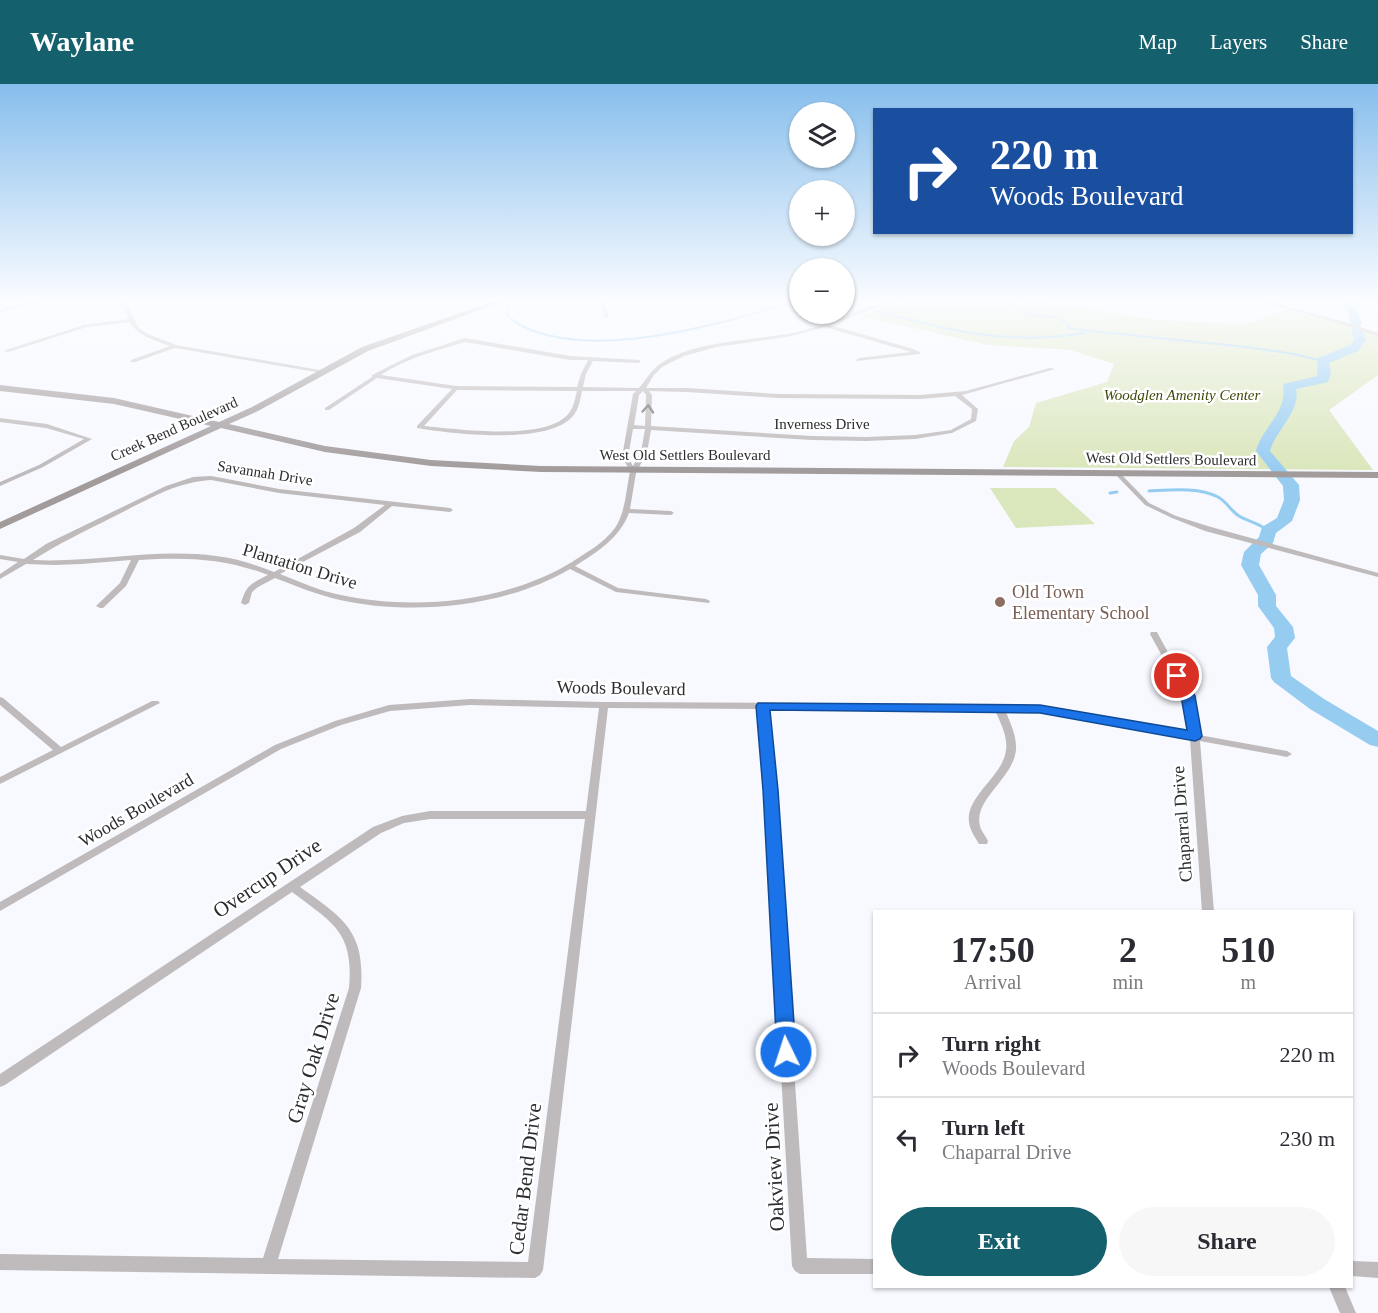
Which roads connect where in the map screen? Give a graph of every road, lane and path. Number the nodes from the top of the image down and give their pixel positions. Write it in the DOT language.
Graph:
graph roads {
  1 [pos="146,356"];
  2 [pos="235,356"];
  3 [pos="335,356"];
  4 [pos="353,356"];
  5 [pos="413,356"];
  6 [pos="557,356"];
  7 [pos="679,356"];
  8 [pos="890,356"];
  9 [pos="591,360"];
  10 [pos="859,360"];
  11 [pos="133,361"];
  12 [pos="638,361"];
  13 [pos="309,369"];
  14 [pos="1052,369"];
  15 [pos="322,371"];
  16 [pos="374,376"];
  17 [pos="456,387"];
  18 [pos="0,388"];
  19 [pos="578,389"];
  20 [pos="644,389"];
  21 [pos="957,394"];
  22 [pos="327,409"];
  23 [pos="0,420"];
  24 [pos="12,421"];
  25 [pos="205,422"];
  26 [pos="219,426"];
  27 [pos="0,427"];
  28 [pos="646,427"];
  29 [pos="630,428"];
  30 [pos="633,470"];
  31 [pos="1117,473"];
  32 [pos="1378,475"];
  33 [pos="0,484"];
  34 [pos="390,504"];
  35 [pos="450,510"];
  36 [pos="626,512"];
  37 [pos="671,513"];
  38 [pos="0,518"];
  39 [pos="0,526"];
  40 [pos="0,557"];
  41 [pos="136,558"];
  42 [pos="23,561"];
  43 [pos="571,567"];
  44 [pos="272,575"];
  45 [pos="1378,575"];
  46 [pos="0,577"];
  47 [pos="706,601"];
  48 [pos="244,603"];
  49 [pos="100,606"];
  50 [pos="1154,634"];
  51 [pos="0,700"];
  52 [pos="155,703"];
  53 [pos="604,705"];
  54 [pos="763,706"];
  55 [pos="999,707"];
  56 [pos="1195,736"];
  57 [pos="60,751"];
  58 [pos="1287,754"];
  59 [pos="0,781"];
  60 [pos="591,815"];
  61 [pos="983,841"];
  62 [pos="291,886"];
  63 [pos="0,907"];
  64 [pos="1208,910"];
  65 [pos="0,1081"];
  66 [pos="0,1262"];
  67 [pos="270,1264"];
  68 [pos="873,1267"];
  69 [pos="1353,1269"];
  70 [pos="1378,1269"];
  71 [pos="1336,1288"];
  72 [pos="1348,1313"];
  1 -- 11 [label="street"];
  2 -- 13 [label="street"];
  3 -- 13 [label="main road, Creek Bend Boulevard"];
  4 -- 15 [label="main road, Creek Bend Boulevard"];
  5 -- 16 [label="street"];
  6 -- 9 [label="street"];
  7 -- 20 [label="street, Plantation Drive"];
  8 -- 10 [label="street"];
  9 -- 12 [label="street"];
  9 -- 19 [label="street"];
  13 -- 15 [label="street"];
  13 -- 25 [label="main road, Creek Bend Boulevard"];
  14 -- 21 [label="street"];
  15 -- 26 [label="main road, Creek Bend Boulevard"];
  16 -- 17 [label="street"];
  16 -- 22 [label="street"];
  17 -- 19 [label="street"];
  17 -- 19 [label="street"];
  18 -- 25 [label="main road, West Old Settlers Boulevard"];
  19 -- 20 [label="street"];
  20 -- 21 [label="street"];
  28 -- 20 [label="street, Plantation Drive, one-way"];
  20 -- 29 [label="street, Plantation Drive"];
  21 -- 28 [label="street, Inverness Drive"];
  23 -- 24 [label="street"];
  24 -- 27 [label="street"];
  24 -- 33 [label="street"];
  25 -- 26 [label="main road, West Old Settlers Boulevard"];
  25 -- 38 [label="main road, Creek Bend Boulevard"];
  26 -- 30 [label="main road, West Old Settlers Boulevard"];
  26 -- 39 [label="main road, Creek Bend Boulevard"];
  28 -- 29 [label="street, Inverness Drive"];
  28 -- 30 [label="street, Plantation Drive"];
  29 -- 30 [label="street, Plantation Drive"];
  30 -- 31 [label="main road, West Old Settlers Boulevard"];
  30 -- 36 [label="street, Plantation Drive"];
  31 -- 32 [label="main road, West Old Settlers Boulevard"];
  31 -- 45 [label="street"];
  34 -- 35 [label="street, Savannah Drive"];
  34 -- 42 [label="street, Savannah Drive"];
  34 -- 44 [label="street"];
  36 -- 37 [label="street"];
  36 -- 43 [label="street, Plantation Drive"];
  40 -- 42 [label="street, Plantation Drive"];
  41 -- 42 [label="street, Plantation Drive"];
  41 -- 44 [label="street, Plantation Drive"];
  41 -- 49 [label="street"];
  42 -- 46 [label="street, Savannah Drive"];
  43 -- 44 [label="street, Plantation Drive"];
  43 -- 47 [label="street"];
  44 -- 48 [label="street"];
  50 -- 56 [label="street, Chaparral Drive"];
  51 -- 57 [label="street"];
  52 -- 57 [label="street"];
  53 -- 54 [label="street, Woods Boulevard"];
  53 -- 60 [label="street, Cedar Bend Drive"];
  53 -- 63 [label="street, Woods Boulevard"];
  54 -- 55 [label="street, Woods Boulevard"];
  54 -- 68 [label="street, Oakview Drive"];
  55 -- 56 [label="street, Woods Boulevard"];
  55 -- 61 [label="street"];
  56 -- 58 [label="street, Woods Boulevard"];
  56 -- 64 [label="street, Chaparral Drive"];
  57 -- 59 [label="street"];
  60 -- 62 [label="street, Overcup Drive"];
  60 -- 67 [label="street, Cedar Bend Drive"];
  62 -- 65 [label="street, Overcup Drive"];
  62 -- 67 [label="street, Gray Oak Drive"];
  66 -- 67 [label="street, Cedar Bend Drive"];
  69 -- 70 [label="street"];
  71 -- 72 [label="street"];
}
